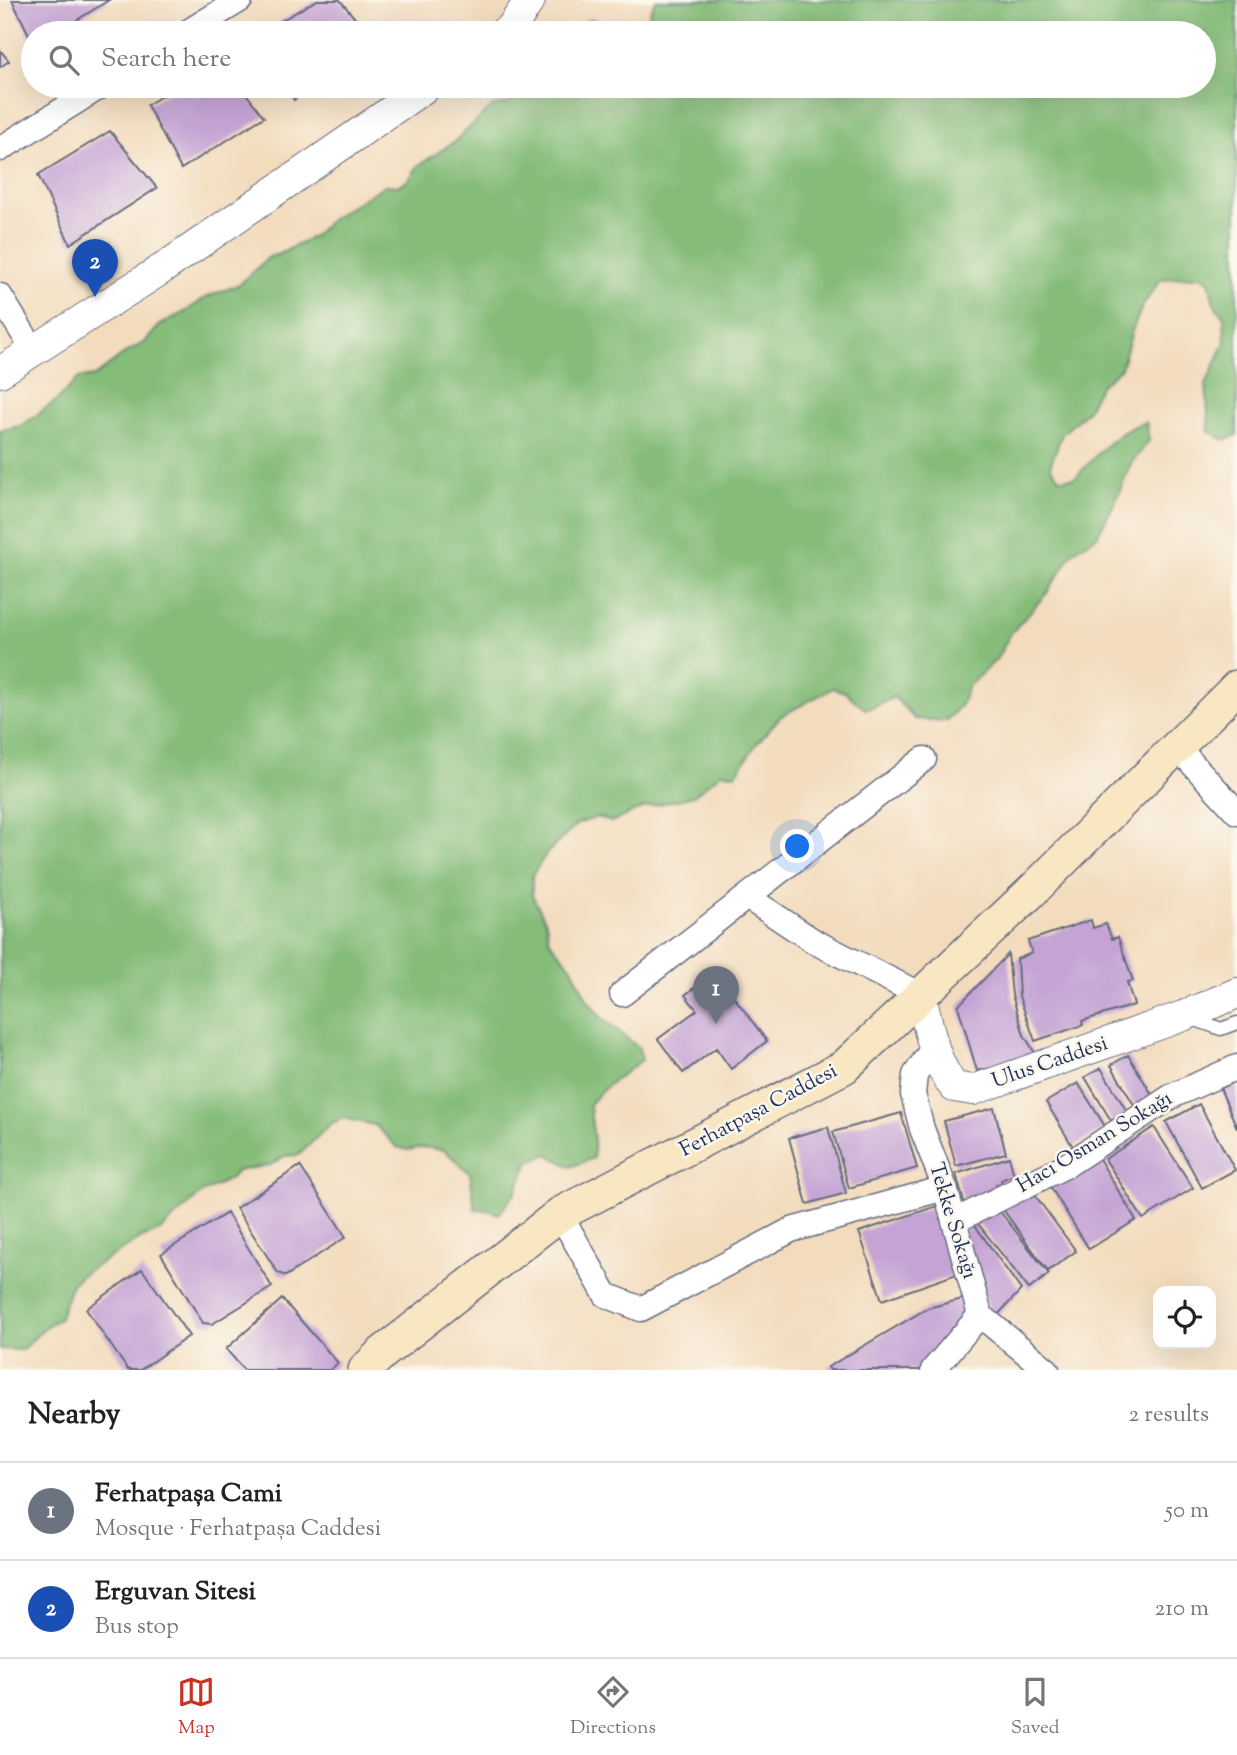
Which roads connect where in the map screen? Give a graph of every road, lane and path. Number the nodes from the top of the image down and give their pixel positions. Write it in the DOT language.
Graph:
graph roads {
  1 [pos="240,0"];
  2 [pos="530,0"];
  3 [pos="206,21"];
  4 [pos="516,21"];
  5 [pos="83,98"];
  6 [pos="410,98"];
  7 [pos="0,149"];
  8 [pos="0,296"];
  9 [pos="34,351"];
  10 [pos="1,370"];
  11 [pos="1237,687"];
  12 [pos="1177,747"];
  13 [pos="924,759"];
  14 [pos="1237,812"];
  15 [pos="747,897"];
  16 [pos="1237,993"];
  17 [pos="622,994"];
  18 [pos="921,995"];
  19 [pos="1183,1016"];
  20 [pos="1237,1023"];
  21 [pos="933,1048"];
  22 [pos="1237,1067"];
  23 [pos="945,1188"];
  24 [pos="560,1214"];
  25 [pos="954,1221"];
  26 [pos="980,1315"];
  27 [pos="365,1370"];
  28 [pos="933,1370"];
  29 [pos="1047,1370"];
  1 -- 3 [label="street"];
  2 -- 4 [label="street"];
  5 -- 7 [label="street"];
  6 -- 9 [label="street"];
  8 -- 9 [label="street"];
  9 -- 10 [label="street"];
  11 -- 12 [label="main road, Ferhatpaşa Caddesi"];
  12 -- 14 [label="street"];
  12 -- 18 [label="main road, Ferhatpaşa Caddesi"];
  13 -- 15 [label="street"];
  15 -- 17 [label="street"];
  15 -- 18 [label="street"];
  16 -- 19 [label="street, Ulus Caddesi"];
  18 -- 21 [label="street, Ulus Caddesi"];
  18 -- 24 [label="main road, Ferhatpaşa Caddesi"];
  19 -- 20 [label="lane"];
  19 -- 21 [label="street, Ulus Caddesi"];
  21 -- 23 [label="street, Tekke Sokağı"];
  22 -- 25 [label="street, Hacı Osman Sokağı"];
  23 -- 24 [label="street"];
  23 -- 25 [label="street, Tekke Sokağı"];
  24 -- 27 [label="main road, Ferhatpaşa Caddesi"];
  25 -- 26 [label="street, Tekke Sokağı"];
  26 -- 28 [label="street"];
  26 -- 29 [label="street"];
}
